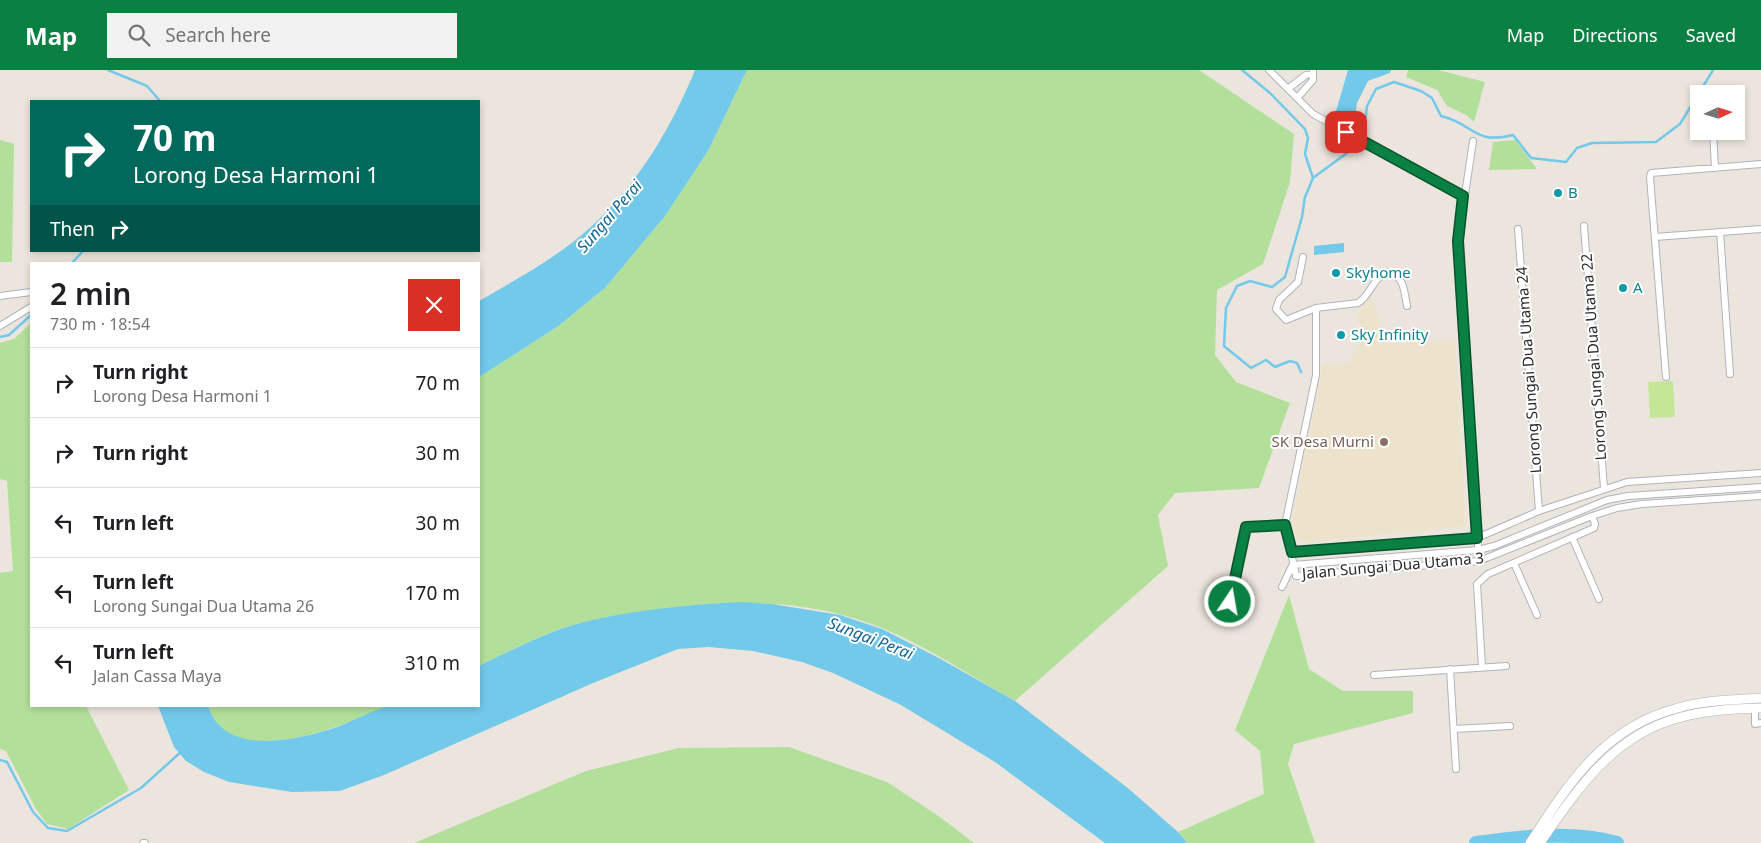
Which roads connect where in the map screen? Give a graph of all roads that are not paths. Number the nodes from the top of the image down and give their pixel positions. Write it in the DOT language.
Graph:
graph roads {
  1 [pos="1269,70"];
  2 [pos="1312,72"];
  3 [pos="1289,88"];
  4 [pos="1298,98"];
  5 [pos="1713,140"];
  6 [pos="1473,141"];
  7 [pos="1761,164"];
  8 [pos="1715,168"];
  9 [pos="1463,196"];
  10 [pos="1584,226"];
  11 [pos="1518,229"];
  12 [pos="1761,229"];
  13 [pos="1720,232"];
  14 [pos="1654,237"];
  15 [pos="1303,257"];
  16 [pos="30,292"];
  17 [pos="0,296"];
  18 [pos="1407,306"];
  19 [pos="30,308"];
  20 [pos="1316,308"];
  21 [pos="0,326"];
  22 [pos="1730,374"];
  23 [pos="1666,377"];
  24 [pos="1761,473"];
  25 [pos="1688,479"];
  26 [pos="1761,487"];
  27 [pos="1604,488"];
  28 [pos="1695,492"];
  29 [pos="1761,496"];
  30 [pos="1697,500"];
  31 [pos="1539,511"];
  32 [pos="1592,516"];
  33 [pos="1285,525"];
  34 [pos="1572,537"];
  35 [pos="1477,538"];
  36 [pos="1478,550"];
  37 [pos="1292,552"];
  38 [pos="1479,561"];
  39 [pos="1514,563"];
  40 [pos="1293,565"];
  41 [pos="1282,587"];
  42 [pos="1598,599"];
  43 [pos="1230,602"];
  44 [pos="1537,616"];
  45 [pos="1506,666"];
  46 [pos="1482,667"];
  47 [pos="1450,669"];
  48 [pos="1374,675"];
  49 [pos="1761,698"];
  50 [pos="1758,708"];
  51 [pos="1761,723"];
  52 [pos="1510,726"];
  53 [pos="1454,729"];
  54 [pos="1456,769"];
  55 [pos="1558,808"];
  56 [pos="1530,843"];
  57 [pos="1540,843"];
  1 -- 3 [label="street"];
  2 -- 3 [label="street"];
  2 -- 4 [label="street"];
  3 -- 4 [label="street"];
  4 -- 9 [label="street"];
  5 -- 8 [label="street"];
  6 -- 9 [label="street"];
  7 -- 8 [label="street"];
  8 -- 14 [label="street"];
  9 -- 35 [label="street"];
  10 -- 27 [label="street, Lorong Sungai Dua Utama 22"];
  11 -- 31 [label="street, Lorong Sungai Dua Utama 24"];
  12 -- 13 [label="street"];
  13 -- 14 [label="street"];
  13 -- 22 [label="street"];
  14 -- 23 [label="street"];
  15 -- 20 [label="street"];
  16 -- 17 [label="street"];
  18 -- 20 [label="street"];
  19 -- 21 [label="street"];
  20 -- 33 [label="street"];
  24 -- 25 [label="street"];
  25 -- 27 [label="street"];
  25 -- 28 [label="street"];
  26 -- 28 [label="street, Jalan Sungai Dua Utama 3"];
  27 -- 31 [label="street"];
  28 -- 30 [label="street"];
  28 -- 36 [label="street, Jalan Sungai Dua Utama 3"];
  29 -- 30 [label="street, Jalan Sungai Dua Utama 3"];
  30 -- 32 [label="street, Jalan Sungai Dua Utama 3"];
  31 -- 35 [label="street"];
  32 -- 34 [label="street"];
  32 -- 38 [label="street, Jalan Sungai Dua Utama 3"];
  33 -- 37 [label="street, Jalan Sungai Dua Utama 3"];
  33 -- 43 [label="street"];
  34 -- 39 [label="street"];
  34 -- 42 [label="street"];
  35 -- 36 [label="street"];
  35 -- 37 [label="street"];
  36 -- 38 [label="street"];
  36 -- 40 [label="street, Jalan Sungai Dua Utama 3"];
  37 -- 40 [label="street, Jalan Sungai Dua Utama 3"];
  38 -- 40 [label="street, Jalan Sungai Dua Utama 3"];
  39 -- 44 [label="street"];
  39 -- 46 [label="street"];
  40 -- 41 [label="street"];
  45 -- 46 [label="street"];
  46 -- 47 [label="street"];
  47 -- 48 [label="street"];
  47 -- 53 [label="street"];
  49 -- 55 [label="street"];
  50 -- 51 [label="street"];
  50 -- 55 [label="street"];
  52 -- 53 [label="street"];
  53 -- 54 [label="street"];
  55 -- 56 [label="street"];
  55 -- 57 [label="street"];
}
